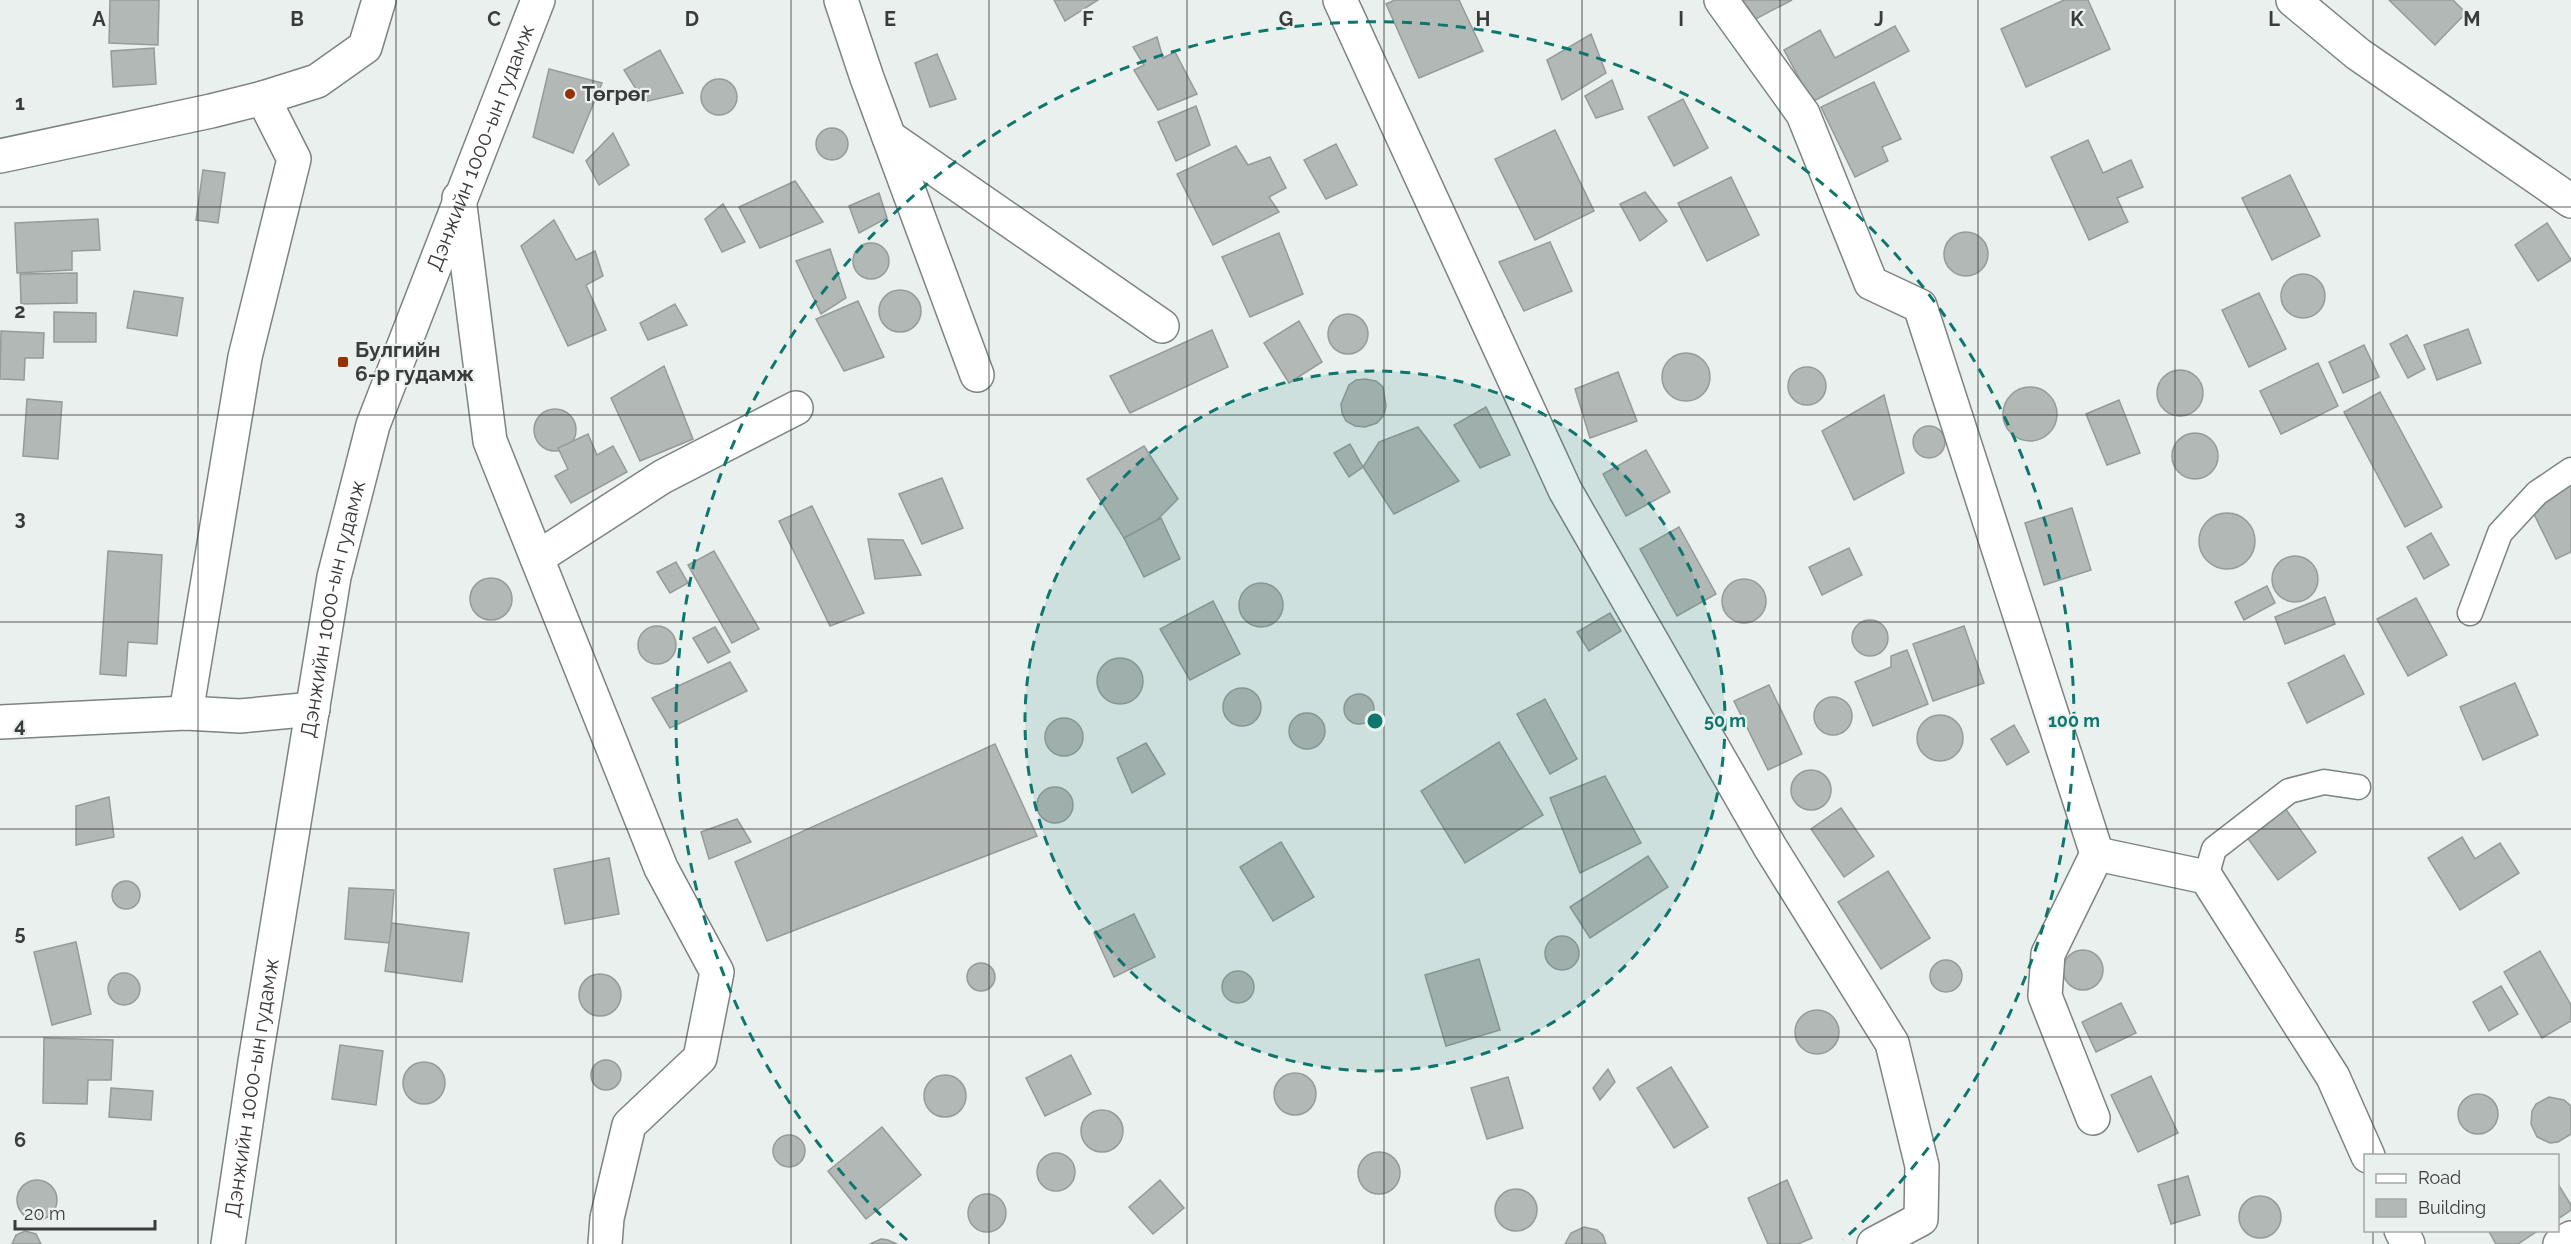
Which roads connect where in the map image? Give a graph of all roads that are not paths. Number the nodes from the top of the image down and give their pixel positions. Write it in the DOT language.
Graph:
graph roads {
  1 [pos="379,0"];
  2 [pos="538,0"];
  3 [pos="841,0"];
  4 [pos="1340,0"];
  5 [pos="1721,0"];
  6 [pos="2293,0"];
  7 [pos="263,98"];
  8 [pos="889,137"];
  9 [pos="0,156"];
  10 [pos="459,198"];
  11 [pos="2571,201"];
  12 [pos="1162,326"];
  13 [pos="977,375"];
  14 [pos="796,408"];
  15 [pos="2571,470"];
  16 [pos="537,558"];
  17 [pos="2470,613"];
  18 [pos="313,709"];
  19 [pos="186,713"];
  20 [pos="0,722"];
  21 [pos="2358,787"];
  22 [pos="2097,854"];
  23 [pos="2206,877"];
  24 [pos="2093,1118"];
  25 [pos="2368,1154"];
  26 [pos="2571,1238"];
  27 [pos="228,1244"];
  28 [pos="605,1244"];
  29 [pos="1874,1244"];
  30 [pos="2560,1244"];
  1 -- 7 [label="street"];
  2 -- 10 [label="street, Дэнжийн 1000-ын гудамж"];
  3 -- 8 [label="street"];
  4 -- 29 [label="street"];
  5 -- 22 [label="street"];
  6 -- 11 [label="street"];
  7 -- 9 [label="street"];
  7 -- 19 [label="street"];
  8 -- 12 [label="street"];
  8 -- 13 [label="street"];
  10 -- 16 [label="street"];
  10 -- 18 [label="street, Дэнжийн 1000-ын гудамж"];
  14 -- 16 [label="street"];
  15 -- 17 [label="lane"];
  16 -- 28 [label="street"];
  18 -- 19 [label="street"];
  18 -- 27 [label="street, Дэнжийн 1000-ын гудамж"];
  19 -- 20 [label="street"];
  21 -- 23 [label="lane"];
  22 -- 23 [label="street"];
  22 -- 24 [label="street"];
  23 -- 25 [label="street"];
  26 -- 30 [label="street"];
}
